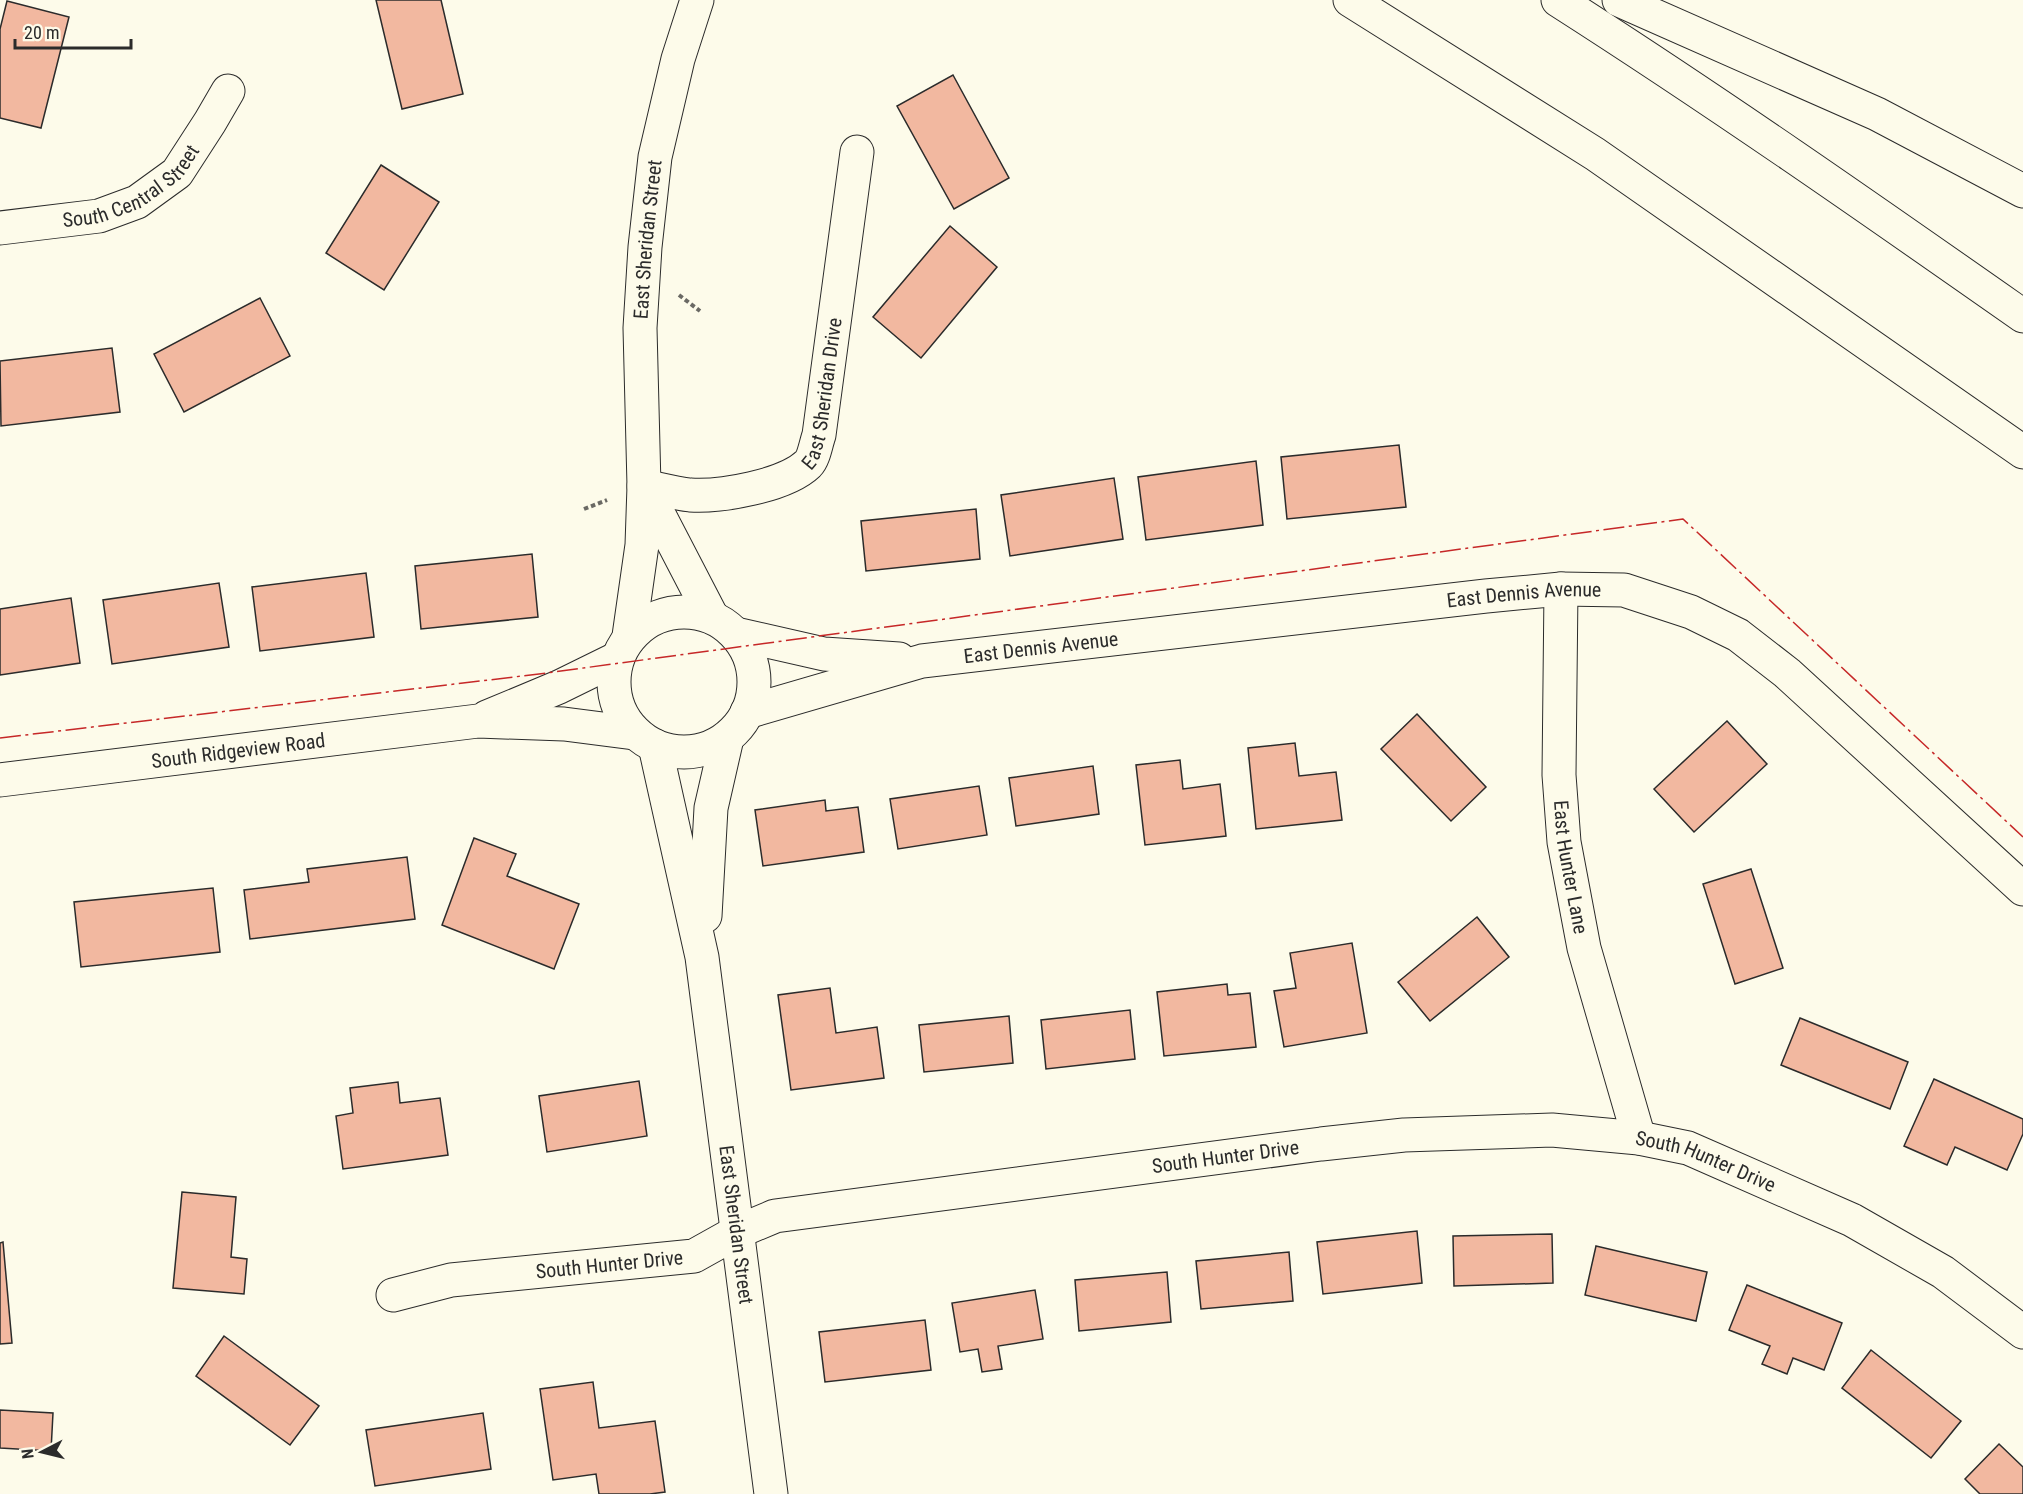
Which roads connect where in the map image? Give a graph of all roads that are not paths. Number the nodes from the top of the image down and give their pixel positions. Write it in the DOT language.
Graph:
graph roads {
  1 [pos="697,0"];
  2 [pos="1350,0"];
  3 [pos="1558,0"];
  4 [pos="1619,0"];
  5 [pos="228,90"];
  6 [pos="857,152"];
  7 [pos="2023,191"];
  8 [pos="0,228"];
  9 [pos="2023,316"];
  10 [pos="2023,452"];
  11 [pos="644,486"];
  12 [pos="1561,589"];
  13 [pos="724,625"];
  14 [pos="623,648"];
  15 [pos="922,661"];
  16 [pos="747,712"];
  17 [pos="477,721"];
  18 [pos="727,738"];
  19 [pos="645,740"];
  20 [pos="0,780"];
  21 [pos="2023,889"];
  22 [pos="702,957"];
  23 [pos="1639,1138"];
  24 [pos="737,1232"];
  25 [pos="393,1295"];
  26 [pos="2023,1332"];
  27 [pos="771,1494"];
  1 -- 11 [label="main road, East Sheridan Street"];
  2 -- 10 [label="main road"];
  3 -- 9 [label="main road"];
  4 -- 7 [label="main road"];
  5 -- 8 [label="main road, South Central Street"];
  6 -- 11 [label="main road, East Sheridan Drive"];
  11 -- 13 [label="main road, East Sheridan Street"];
  11 -- 14 [label="main road, East Sheridan Street"];
  12 -- 15 [label="main road, East Dennis Avenue"];
  12 -- 21 [label="main road, East Dennis Avenue"];
  12 -- 23 [label="main road, East Hunter Lane"];
  13 -- 14 [label="main road"];
  13 -- 15 [label="main road, East Dennis Avenue"];
  13 -- 16 [label="main road"];
  14 -- 17 [label="main road, South Ridgeview Road"];
  14 -- 19 [label="main road"];
  15 -- 16 [label="main road, East Dennis Avenue"];
  16 -- 18 [label="main road"];
  17 -- 19 [label="main road, South Ridgeview Road"];
  17 -- 20 [label="main road, South Ridgeview Road"];
  18 -- 19 [label="main road"];
  18 -- 22 [label="main road, East Sheridan Street"];
  19 -- 22 [label="main road, East Sheridan Street"];
  22 -- 24 [label="main road, East Sheridan Street"];
  23 -- 24 [label="main road, South Hunter Drive"];
  23 -- 26 [label="main road, South Hunter Drive"];
  24 -- 25 [label="main road, South Hunter Drive"];
  24 -- 27 [label="main road, East Sheridan Street"];
}
